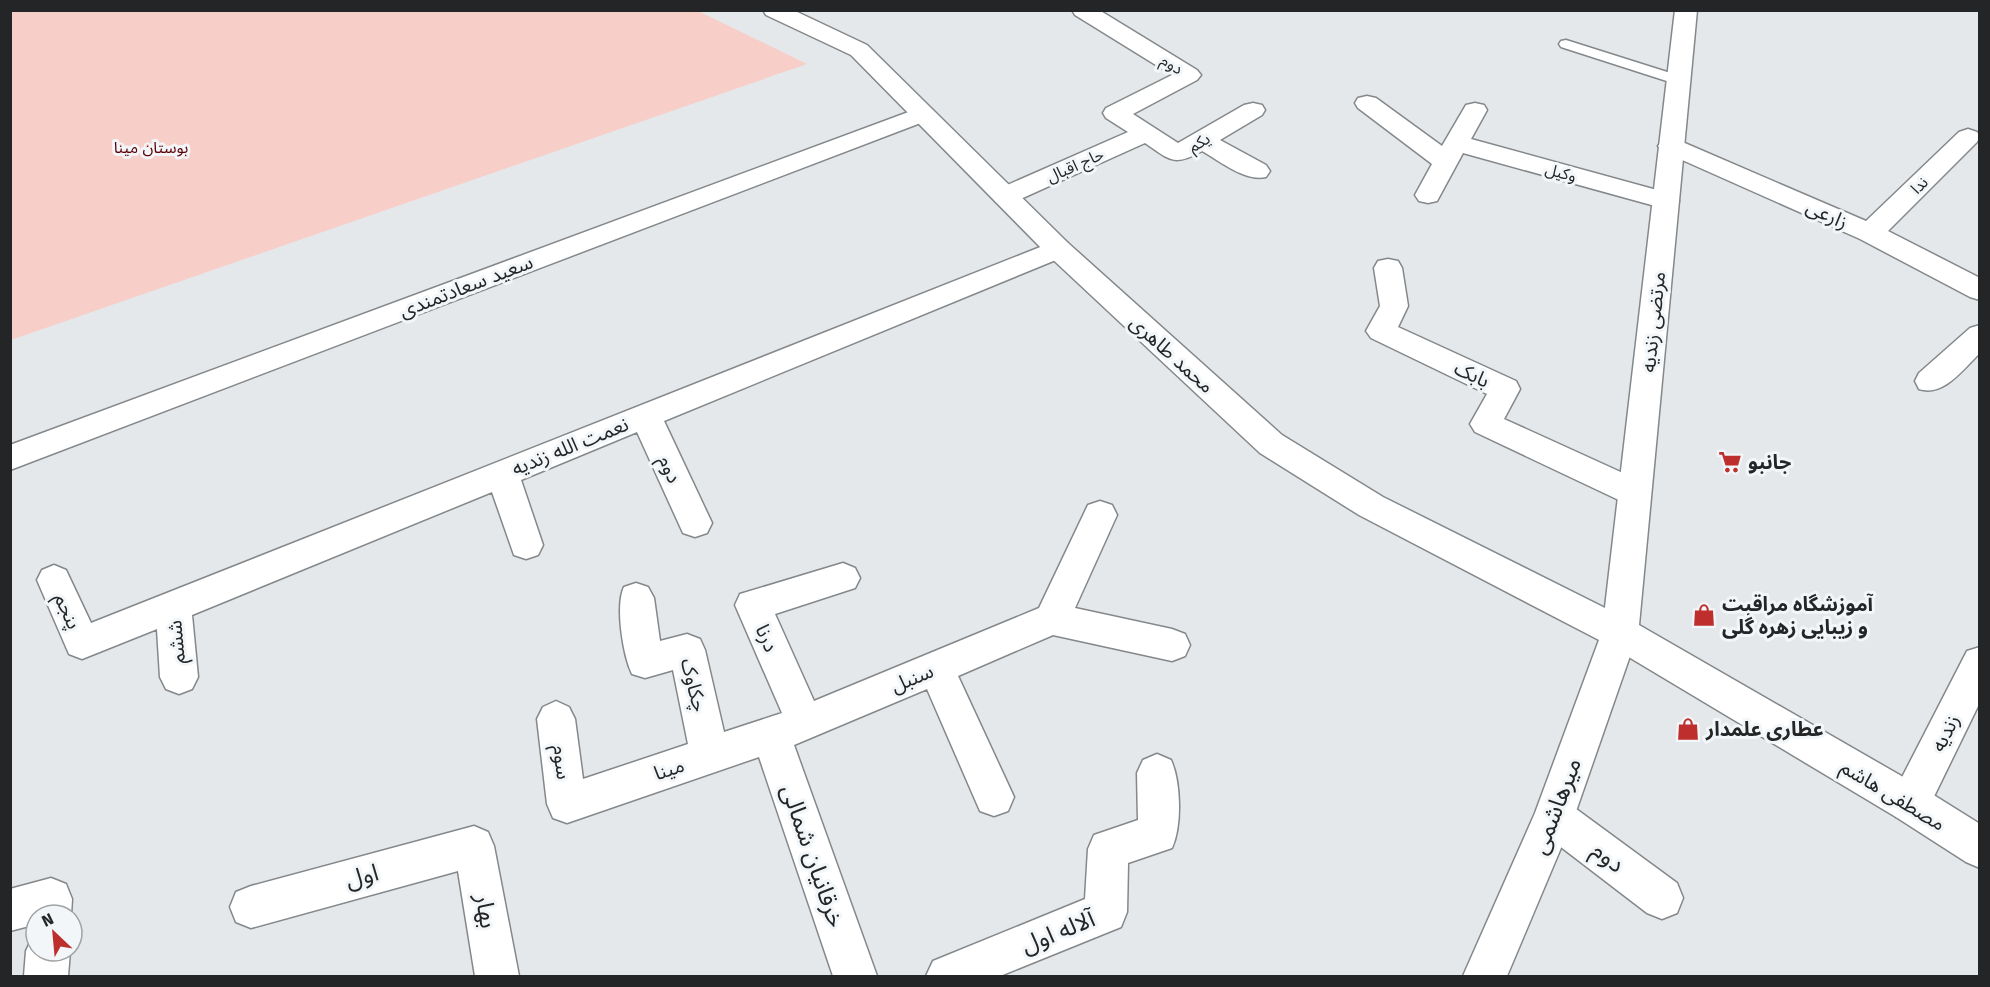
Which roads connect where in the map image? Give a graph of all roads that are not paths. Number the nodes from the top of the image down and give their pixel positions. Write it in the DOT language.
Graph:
graph roads {
  1 [pos="774,10"];
  2 [pos="1083,10"];
  3 [pos="1686,10"];
  4 [pos="1566,44"];
  5 [pos="1678,80"];
  6 [pos="1367,103"];
  7 [pos="1253,110"];
  8 [pos="1475,110"];
  9 [pos="922,114"];
  10 [pos="1145,134"];
  11 [pos="1968,136"];
  12 [pos="1202,140"];
  13 [pos="1671,146"];
  14 [pos="1451,153"];
  15 [pos="1257,171"];
  16 [pos="1428,195"];
  17 [pos="1005,196"];
  18 [pos="1666,201"];
  19 [pos="1870,233"];
  20 [pos="1058,249"];
  21 [pos="1388,268"];
  22 [pos="1980,290"];
  23 [pos="1980,335"];
  24 [pos="1930,381"];
  25 [pos="645,416"];
  26 [pos="10,458"];
  27 [pos="502,473"];
  28 [pos="1635,493"];
  29 [pos="1100,515"];
  30 [pos="695,523"];
  31 [pos="525,545"];
  32 [pos="843,578"];
  33 [pos="54,580"];
  34 [pos="636,598"];
  35 [pos="173,606"];
  36 [pos="1052,619"];
  37 [pos="1620,633"];
  38 [pos="82,643"];
  39 [pos="1172,645"];
  40 [pos="1980,663"];
  41 [pos="936,667"];
  42 [pos="179,677"];
  43 [pos="556,719"];
  44 [pos="788,729"];
  45 [pos="710,754"];
  46 [pos="1156,773"];
  47 [pos="994,797"];
  48 [pos="1910,803"];
  49 [pos="567,804"];
  50 [pos="1554,817"];
  51 [pos="474,846"];
  52 [pos="1980,848"];
  53 [pos="1662,898"];
  54 [pos="251,907"];
  55 [pos="498,976"];
  56 [pos="855,976"];
  57 [pos="948,976"];
  58 [pos="1485,976"];
  1 -- 9 [label="street, محمد طاهری"];
  2 -- 10 [label="street, دوم"];
  3 -- 5 [label="street, مرتضی زندیه"];
  4 -- 5 [label="lane"];
  5 -- 13 [label="street, مرتضی زندیه"];
  6 -- 14 [label="street"];
  7 -- 12 [label="street, یکم"];
  8 -- 14 [label="street"];
  9 -- 17 [label="street, محمد طاهری"];
  9 -- 26 [label="street, سعید سعادتمندی"];
  10 -- 12 [label="street, یکم"];
  10 -- 17 [label="street, حاج اقبال"];
  11 -- 19 [label="street, ندا"];
  12 -- 15 [label="street"];
  13 -- 18 [label="street, مرتضی زندیه"];
  13 -- 19 [label="street, زارعی"];
  14 -- 16 [label="street"];
  14 -- 18 [label="street, وکیل"];
  17 -- 20 [label="street, محمد طاهری"];
  18 -- 28 [label="street, مرتضی زندیه"];
  19 -- 22 [label="street, زارعی"];
  20 -- 25 [label="street, نعمت الله زندیه"];
  20 -- 37 [label="street, محمد طاهری"];
  21 -- 28 [label="street, بابک"];
  23 -- 24 [label="street"];
  25 -- 27 [label="street, نعمت الله زندیه"];
  25 -- 30 [label="street, دوم"];
  27 -- 31 [label="street"];
  27 -- 35 [label="street, نعمت الله زندیه"];
  28 -- 37 [label="street, مرتضی زندیه"];
  29 -- 36 [label="street"];
  32 -- 44 [label="street, درنا"];
  33 -- 38 [label="street, پنجم"];
  34 -- 45 [label="street, چکاوک"];
  35 -- 38 [label="street, نعمت الله زندیه"];
  35 -- 42 [label="street, ششم"];
  36 -- 39 [label="street"];
  36 -- 41 [label="street, سنبل"];
  37 -- 48 [label="street, مصطفی هاشم"];
  37 -- 50 [label="street, میرهاشمی"];
  40 -- 48 [label="street, زندیه"];
  41 -- 44 [label="street, سنبل"];
  41 -- 47 [label="street"];
  43 -- 49 [label="street, سوم"];
  44 -- 45 [label="street, مینا"];
  44 -- 56 [label="street, خرقانیان شمالی"];
  45 -- 49 [label="street, مینا"];
  46 -- 57 [label="street, آلاله اول"];
  48 -- 52 [label="street, مصطفی هاشم"];
  50 -- 53 [label="street, دوم"];
  50 -- 58 [label="street, میرهاشمی"];
  51 -- 54 [label="street, اول"];
  51 -- 55 [label="street, بهار"];
}
